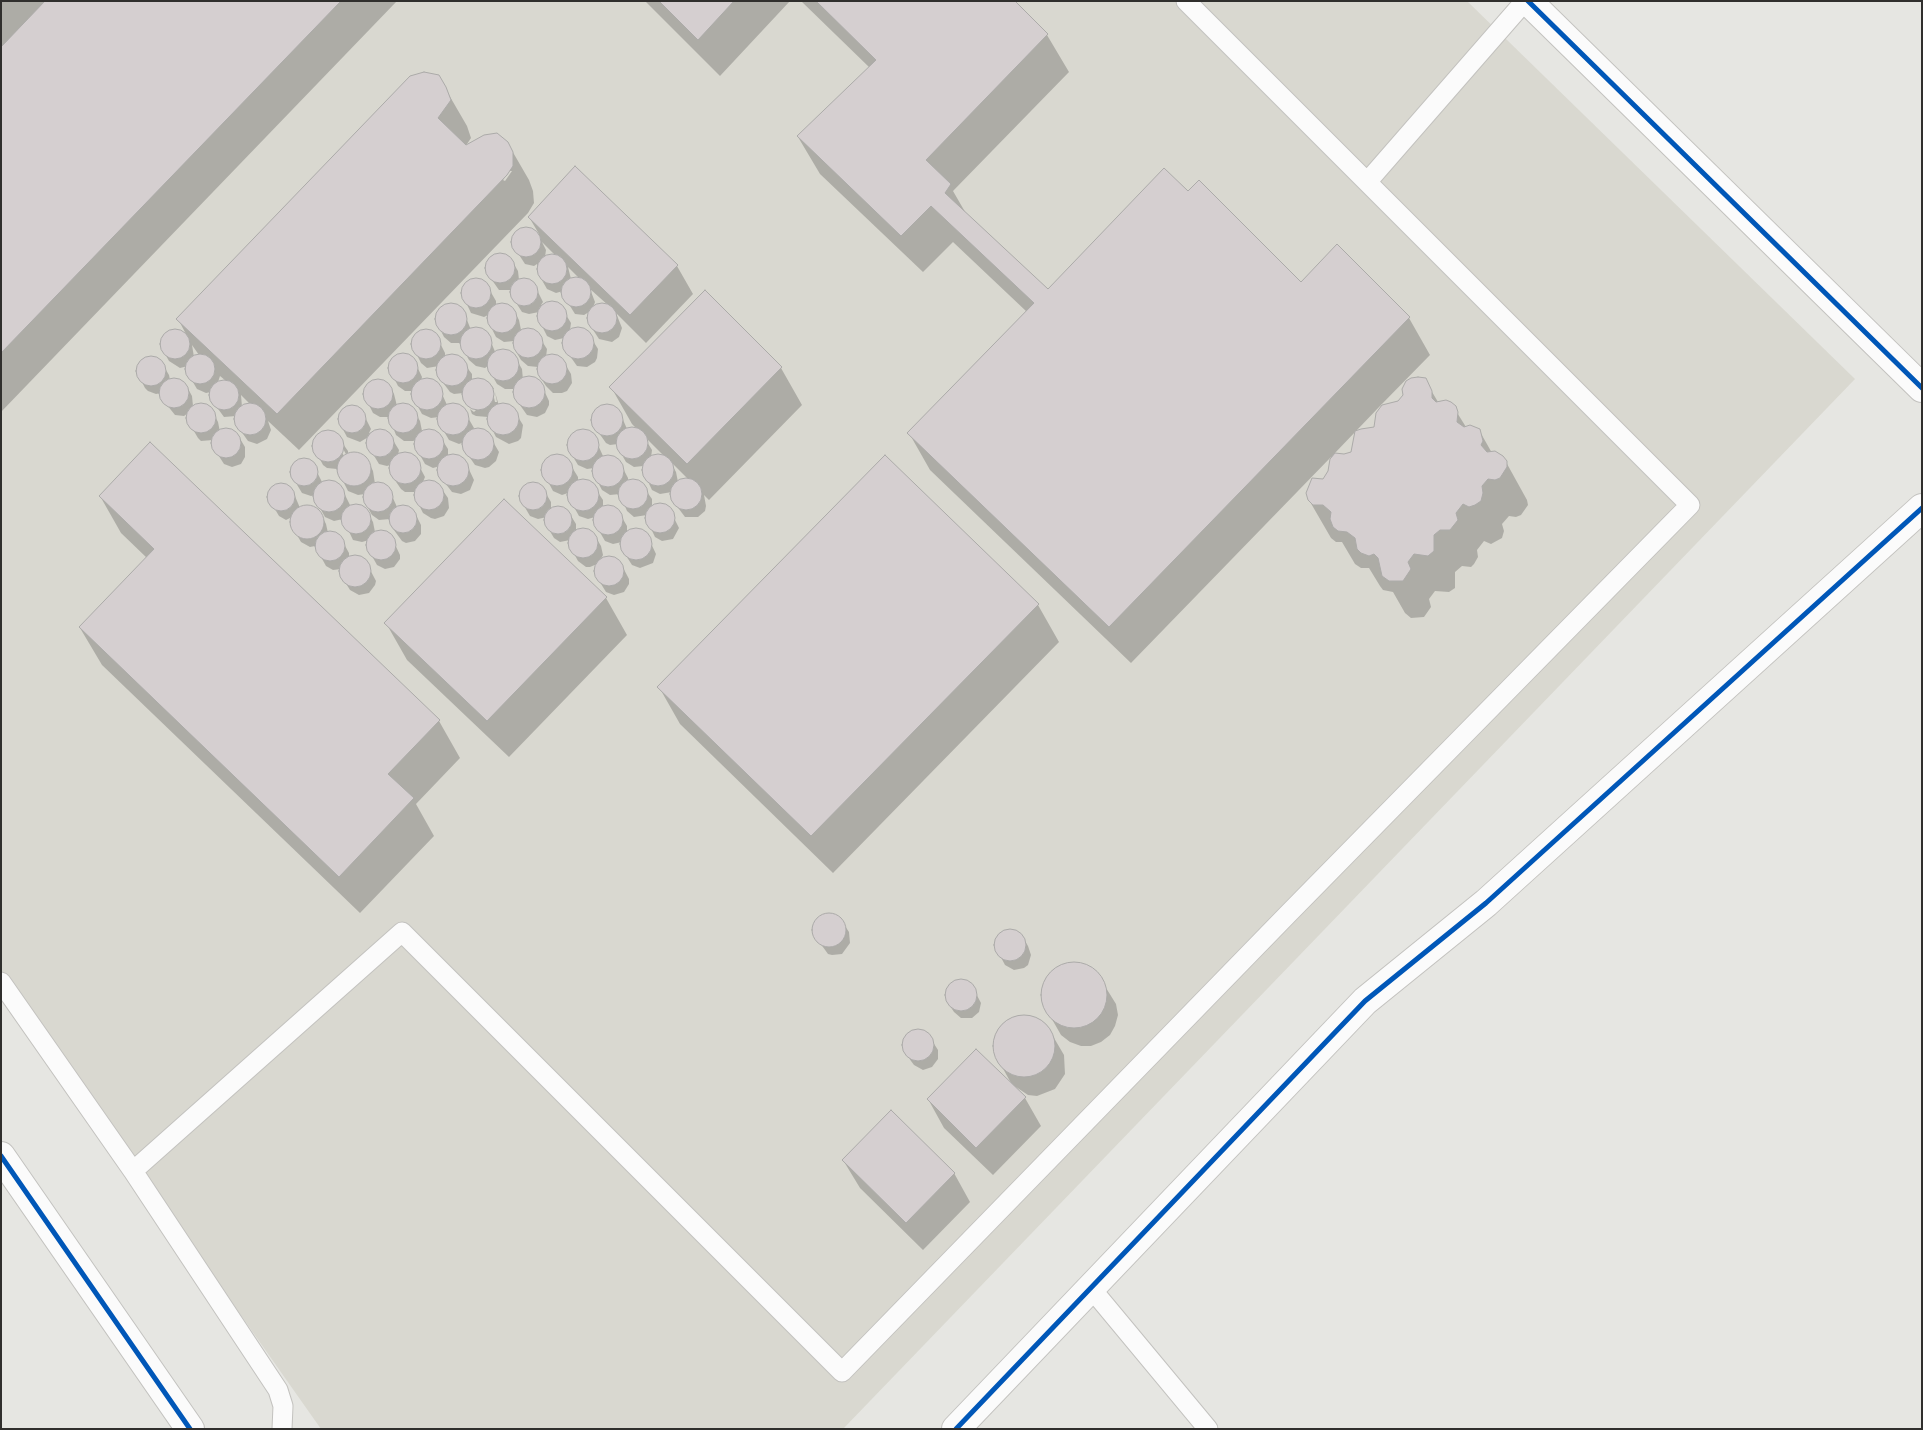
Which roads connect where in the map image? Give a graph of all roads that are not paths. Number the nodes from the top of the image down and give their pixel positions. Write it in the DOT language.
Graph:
graph roads {
  1 [pos="1186,1"];
  2 [pos="1527,1"];
  3 [pos="1368,181"];
  4 [pos="1922,388"];
  5 [pos="1922,508"];
  6 [pos="1,982"];
  7 [pos="1,1156"];
  8 [pos="133,1171"];
  9 [pos="1090,1287"];
  10 [pos="190,1429"];
  11 [pos="282,1429"];
  12 [pos="956,1429"];
  13 [pos="1208,1429"];
  1 -- 3 [label="lane"];
  2 -- 3 [label="lane"];
  2 -- 4 [label="street"];
  3 -- 8 [label="lane"];
  5 -- 9 [label="street"];
  6 -- 8 [label="lane"];
  7 -- 10 [label="street"];
  8 -- 11 [label="lane"];
  9 -- 12 [label="street"];
  9 -- 13 [label="lane"];
}
